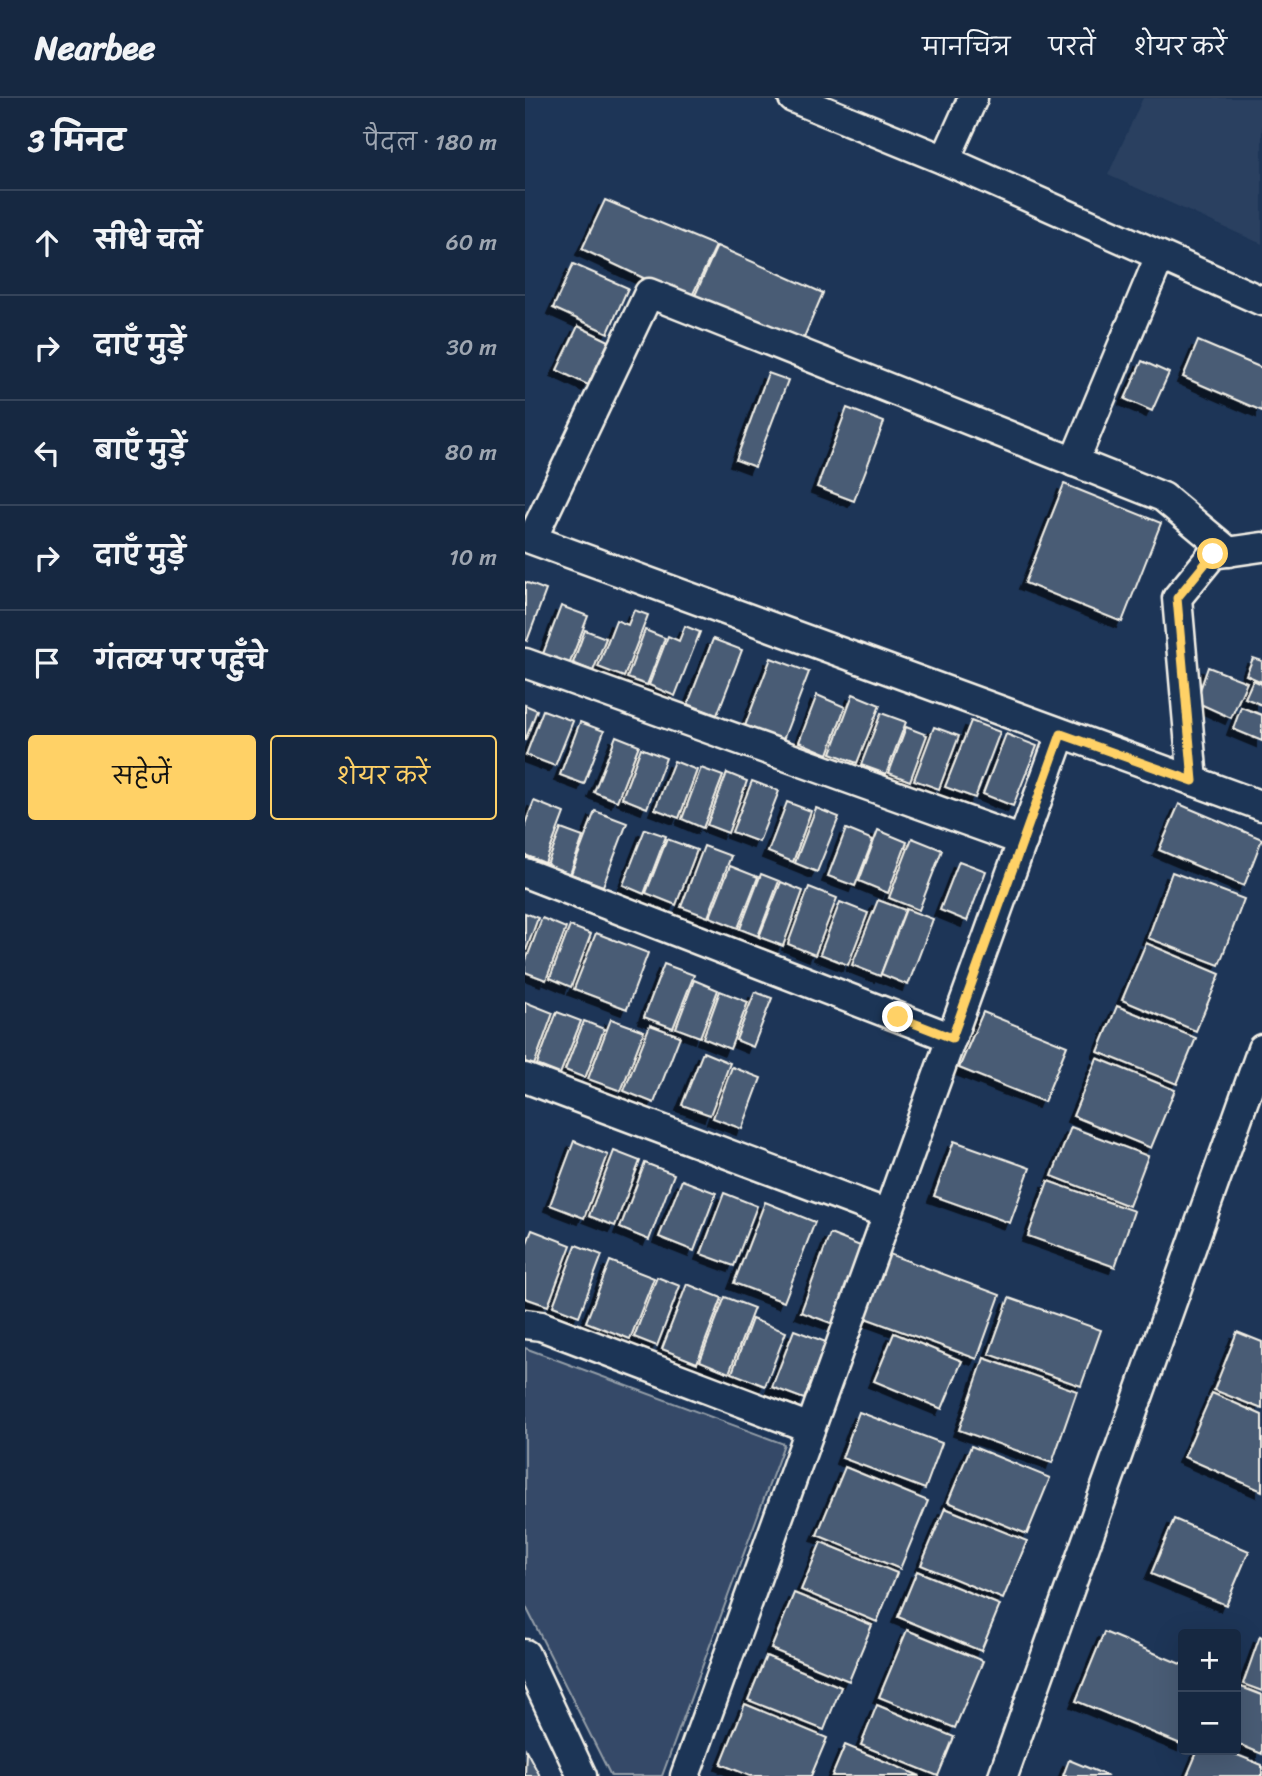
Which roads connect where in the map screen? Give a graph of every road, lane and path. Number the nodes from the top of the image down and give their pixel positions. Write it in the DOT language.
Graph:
graph roads {
  1 [pos="793,98"];
  2 [pos="973,98"];
  3 [pos="945,160"];
  4 [pos="1160,256"];
  5 [pos="1262,301"];
  6 [pos="1075,462"];
  7 [pos="528,538"];
  8 [pos="1262,547"];
  9 [pos="1229,552"];
  10 [pos="525,663"];
  11 [pos="1061,734"];
  12 [pos="1193,781"];
  13 [pos="1262,806"];
  14 [pos="1023,841"];
  15 [pos="525,873"];
  16 [pos="952,1038"];
  17 [pos="1262,1049"];
  18 [pos="525,1078"];
  19 [pos="888,1214"];
  20 [pos="525,1324"];
  21 [pos="810,1428"];
  22 [pos="525,1654"];
  23 [pos="582,1776"];
  24 [pos="685,1776"];
  25 [pos="1003,1776"];
  1 -- 3 [label="street"];
  2 -- 3 [label="street"];
  3 -- 4 [label="street"];
  4 -- 5 [label="street"];
  4 -- 6 [label="street"];
  6 -- 7 [label="street"];
  6 -- 9 [label="street"];
  7 -- 11 [label="street"];
  8 -- 9 [label="street"];
  9 -- 12 [label="street"];
  10 -- 14 [label="street"];
  11 -- 12 [label="street"];
  11 -- 14 [label="street"];
  12 -- 13 [label="street"];
  14 -- 16 [label="street"];
  15 -- 16 [label="street"];
  16 -- 19 [label="street"];
  17 -- 25 [label="street"];
  18 -- 19 [label="street"];
  19 -- 21 [label="street"];
  20 -- 21 [label="street"];
  21 -- 24 [label="street"];
  22 -- 23 [label="street"];
}
